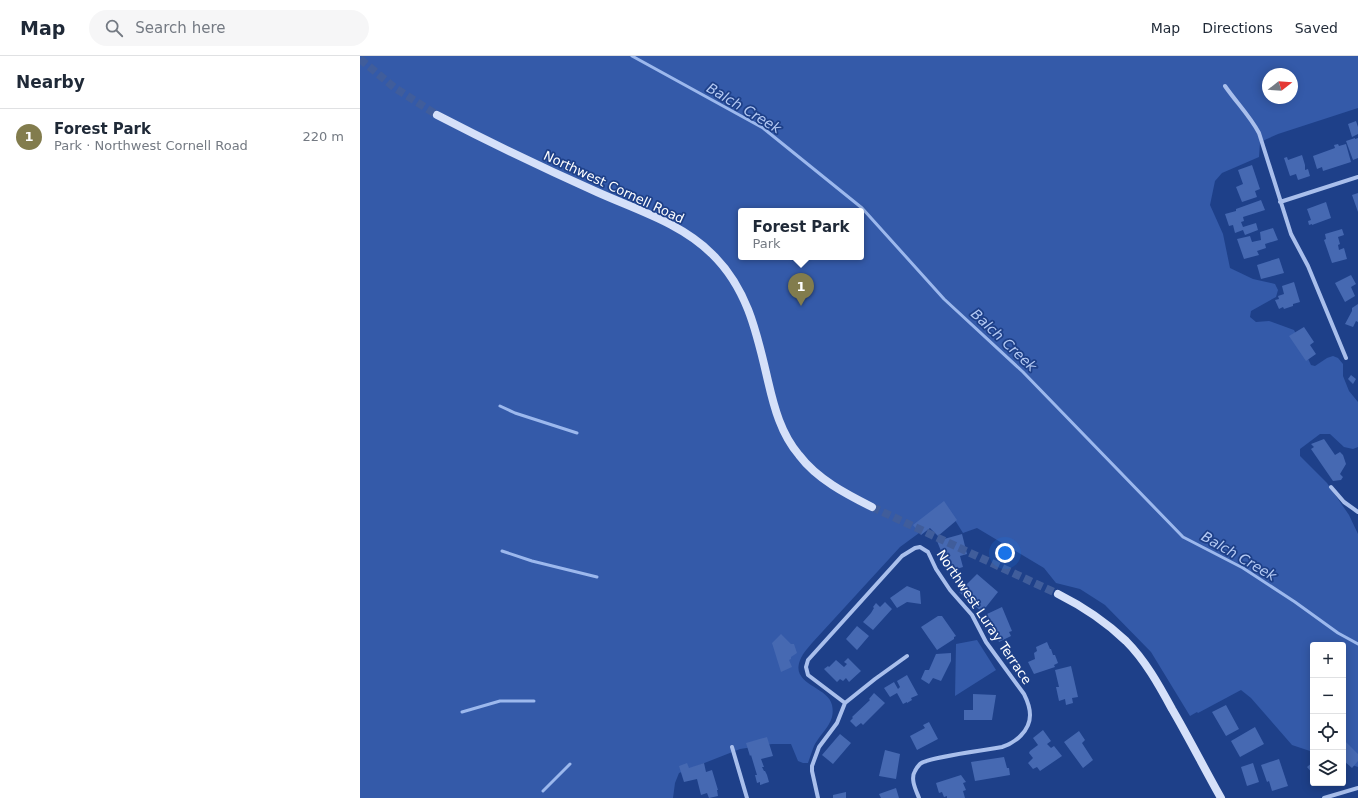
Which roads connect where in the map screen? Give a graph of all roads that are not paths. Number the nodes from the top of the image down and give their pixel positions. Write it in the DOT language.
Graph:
graph roads {
  1 [pos="1225,86"];
  2 [pos="437,115"];
  3 [pos="1358,177"];
  4 [pos="1280,202"];
  5 [pos="1346,358"];
  6 [pos="1331,487"];
  7 [pos="872,507"];
  8 [pos="1358,512"];
  9 [pos="1058,594"];
  10 [pos="907,656"];
  11 [pos="845,703"];
  12 [pos="732,747"];
  13 [pos="1358,788"];
  14 [pos="748,798"];
  15 [pos="818,798"];
  16 [pos="919,798"];
  17 [pos="1221,798"];
  18 [pos="1324,798"];
  1 -- 4 [label="street"];
  2 -- 7 [label="main road, Northwest Cornell Road"];
  3 -- 4 [label="street"];
  4 -- 5 [label="street"];
  6 -- 8 [label="street"];
  9 -- 17 [label="main road"];
  10 -- 11 [label="street"];
  11 -- 15 [label="street"];
  11 -- 16 [label="street, Northwest Luray Terrace"];
  12 -- 14 [label="street"];
  13 -- 18 [label="street"];
}
